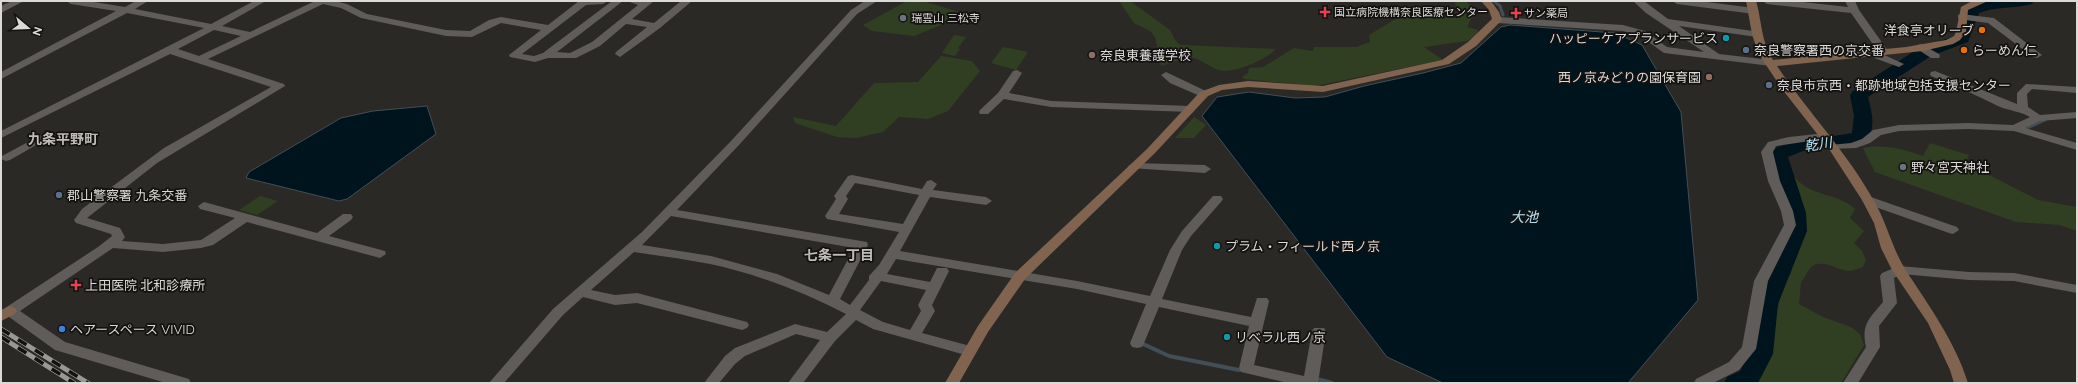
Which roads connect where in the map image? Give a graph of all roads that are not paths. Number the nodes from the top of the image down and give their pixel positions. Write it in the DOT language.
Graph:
graph roads {
  1 [pos="19,1"];
  2 [pos="71,1"];
  3 [pos="143,1"];
  4 [pos="261,1"];
  5 [pos="323,1"];
  6 [pos="603,1"];
  7 [pos="618,1"];
  8 [pos="632,1"];
  9 [pos="687,1"];
  10 [pos="872,1"];
  11 [pos="1486,1"];
  12 [pos="1638,1"];
  13 [pos="1677,1"];
  14 [pos="1751,1"];
  15 [pos="1767,1"];
  16 [pos="1978,1"];
  17 [pos="1983,1"];
  18 [pos="89,2"];
  19 [pos="648,2"];
  20 [pos="1808,4"];
  21 [pos="1852,5"];
  22 [pos="1,10"];
  23 [pos="122,10"];
  24 [pos="1754,11"];
  25 [pos="1962,17"];
  26 [pos="1497,20"];
  27 [pos="624,22"];
  28 [pos="1664,22"];
  29 [pos="658,26"];
  30 [pos="211,28"];
  31 [pos="549,28"];
  32 [pos="1757,34"];
  33 [pos="250,36"];
  34 [pos="1921,47"];
  35 [pos="169,50"];
  36 [pos="1882,51"];
  37 [pos="1868,52"];
  38 [pos="620,54"];
  39 [pos="2037,54"];
  40 [pos="547,55"];
  41 [pos="1715,55"];
  42 [pos="1935,56"];
  43 [pos="199,60"];
  44 [pos="1771,63"];
  45 [pos="1899,64"];
  46 [pos="1017,73"];
  47 [pos="1935,74"];
  48 [pos="1166,75"];
  49 [pos="1,76"];
  50 [pos="2076,88"];
  51 [pos="1204,94"];
  52 [pos="1002,95"];
  53 [pos="1190,109"];
  54 [pos="2026,110"];
  55 [pos="984,112"];
  56 [pos="2077,115"];
  57 [pos="2038,118"];
  58 [pos="2015,128"];
  59 [pos="1,135"];
  60 [pos="1826,136"];
  61 [pos="41,138"];
  62 [pos="1834,147"];
  63 [pos="2077,147"];
  64 [pos="7,158"];
  65 [pos="1134,166"];
  66 [pos="1205,170"];
  67 [pos="928,188"];
  68 [pos="1217,199"];
  69 [pos="1868,200"];
  70 [pos="986,201"];
  71 [pos="204,206"];
  72 [pos="669,212"];
  73 [pos="245,217"];
  74 [pos="347,217"];
  75 [pos="906,229"];
  76 [pos="1953,230"];
  77 [pos="320,237"];
  78 [pos="111,244"];
  79 [pos="632,248"];
  80 [pos="380,254"];
  81 [pos="892,254"];
  82 [pos="1899,270"];
  83 [pos="942,271"];
  84 [pos="876,276"];
  85 [pos="1020,276"];
  86 [pos="933,287"];
  87 [pos="2077,290"];
  88 [pos="580,292"];
  89 [pos="1154,300"];
  90 [pos="832,301"];
  91 [pos="1262,301"];
  92 [pos="5,313"];
  93 [pos="853,313"];
  94 [pos="1256,323"];
  95 [pos="742,325"];
  96 [pos="1319,331"];
  97 [pos="914,336"];
  98 [pos="830,338"];
  99 [pos="1137,343"];
  100 [pos="969,351"];
  101 [pos="184,383"];
  102 [pos="496,383"];
  103 [pos="711,383"];
  104 [pos="795,383"];
  105 [pos="952,383"];
  106 [pos="1310,383"];
  107 [pos="1701,383"];
  108 [pos="1850,383"];
  109 [pos="1961,383"];
  1 -- 22 [label="street"];
  2 -- 18 [label="street"];
  3 -- 23 [label="street"];
  4 -- 30 [label="street"];
  5 -- 31 [label="street"];
  5 -- 33 [label="street"];
  6 -- 31 [label="street"];
  7 -- 40 [label="street"];
  8 -- 19 [label="street"];
  9 -- 29 [label="street"];
  10 -- 72 [label="street"];
  11 -- 26 [label="street"];
  12 -- 28 [label="street"];
  13 -- 24 [label="street"];
  14 -- 24 [label="street"];
  15 -- 20 [label="street"];
  16 -- 17 [label="street"];
  16 -- 25 [label="street"];
  18 -- 23 [label="street"];
  19 -- 27 [label="street"];
  20 -- 21 [label="street"];
  21 -- 36 [label="street"];
  23 -- 30 [label="street"];
  23 -- 49 [label="street"];
  24 -- 32 [label="street"];
  25 -- 34 [label="street"];
  25 -- 39 [label="street"];
  26 -- 41 [label="street"];
  26 -- 51 [label="street"];
  27 -- 29 [label="street"];
  27 -- 40 [label="street"];
  28 -- 32 [label="street"];
  28 -- 41 [label="street"];
  29 -- 38 [label="street"];
  30 -- 33 [label="street"];
  30 -- 35 [label="street"];
  31 -- 40 [label="street"];
  32 -- 44 [label="street"];
  33 -- 43 [label="street"];
  34 -- 36 [label="street"];
  34 -- 42 [label="street"];
  35 -- 43 [label="street"];
  35 -- 59 [label="street"];
  36 -- 37 [label="street"];
  37 -- 44 [label="street"];
  37 -- 45 [label="street"];
  41 -- 44 [label="street"];
  43 -- 78 [label="street"];
  44 -- 60 [label="street"];
  46 -- 52 [label="street"];
  47 -- 54 [label="street"];
  48 -- 51 [label="street"];
  50 -- 54 [label="street"];
  51 -- 53 [label="street"];
  52 -- 53 [label="street"];
  52 -- 55 [label="street"];
  53 -- 65 [label="street"];
  54 -- 57 [label="street"];
  56 -- 57 [label="street"];
  57 -- 58 [label="street"];
  58 -- 62 [label="street"];
  58 -- 63 [label="street"];
  60 -- 62 [label="street"];
  60 -- 107 [label="street"];
  61 -- 64 [label="street"];
  62 -- 69 [label="street"];
  65 -- 66 [label="street"];
  65 -- 85 [label="street"];
  67 -- 70 [label="street"];
  67 -- 75 [label="street"];
  67 -- 75 [label="street"];
  68 -- 89 [label="street"];
  69 -- 76 [label="street"];
  69 -- 82 [label="street"];
  71 -- 73 [label="street"];
  72 -- 79 [label="street"];
  72 -- 90 [label="street"];
  73 -- 77 [label="street"];
  73 -- 78 [label="street"];
  74 -- 77 [label="street"];
  75 -- 81 [label="street"];
  77 -- 80 [label="street"];
  78 -- 92 [label="street"];
  79 -- 88 [label="street"];
  79 -- 90 [label="street"];
  81 -- 84 [label="street"];
  81 -- 85 [label="street"];
  82 -- 87 [label="street"];
  82 -- 108 [label="street"];
  82 -- 109 [label="street"];
  83 -- 86 [label="street"];
  84 -- 86 [label="street"];
  84 -- 93 [label="street"];
  85 -- 89 [label="street"];
  85 -- 100 [label="street"];
  86 -- 97 [label="street"];
  88 -- 95 [label="street"];
  88 -- 102 [label="street"];
  89 -- 94 [label="street"];
  89 -- 99 [label="street"];
  90 -- 93 [label="street"];
  91 -- 94 [label="street"];
  92 -- 101 [label="street"];
  93 -- 97 [label="street"];
  93 -- 98 [label="street"];
  94 -- 106 [label="street"];
  96 -- 106 [label="street"];
  97 -- 100 [label="street"];
  98 -- 103 [label="street"];
  98 -- 104 [label="street"];
  100 -- 105 [label="street"];
}
